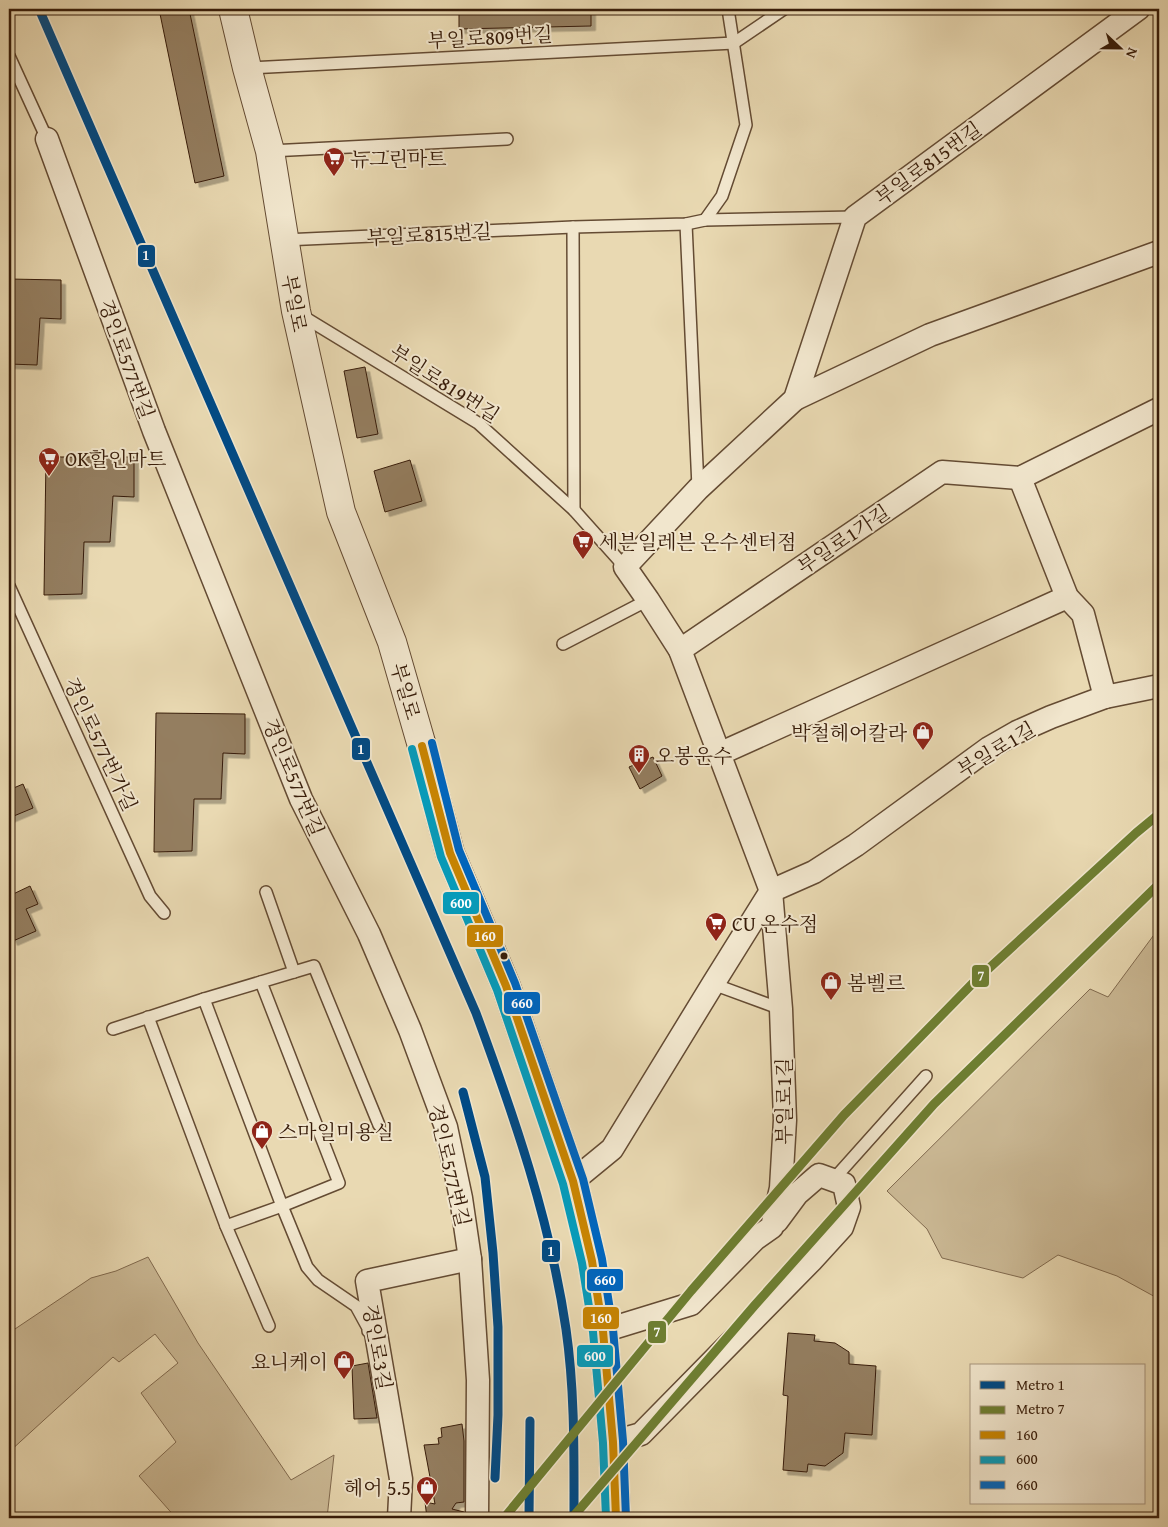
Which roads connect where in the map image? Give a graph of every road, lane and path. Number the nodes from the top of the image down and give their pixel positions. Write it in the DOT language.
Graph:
graph roads {
  1 [pos="233,9"];
  2 [pos="728,9"];
  3 [pos="784,9"];
  4 [pos="1138,9"];
  5 [pos="734,43"];
  6 [pos="9,56"];
  7 [pos="248,68"];
  8 [pos="47,139"];
  9 [pos="507,139"];
  10 [pos="270,151"];
  11 [pos="855,217"];
  12 [pos="705,220"];
  13 [pos="686,224"];
  14 [pos="573,227"];
  15 [pos="284,240"];
  16 [pos="1159,252"];
  17 [pos="296,311"];
  18 [pos="795,399"];
  19 [pos="1159,409"];
  20 [pos="1020,478"];
  21 [pos="698,489"];
  22 [pos="574,510"];
  23 [pos="625,567"];
  24 [pos="9,586"];
  25 [pos="1067,597"];
  26 [pos="648,600"];
  27 [pos="563,644"];
  28 [pos="680,650"];
  29 [pos="1159,686"];
  30 [pos="1105,696"];
  31 [pos="719,754"];
  32 [pos="771,891"];
  33 [pos="266,892"];
  34 [pos="164,914"];
  35 [pos="294,972"];
  36 [pos="261,982"];
  37 [pos="712,984"];
  38 [pos="204,999"];
  39 [pos="781,1009"];
  40 [pos="148,1017"];
  41 [pos="113,1029"];
  42 [pos="926,1076"];
  43 [pos="378,1126"];
  44 [pos="833,1180"];
  45 [pos="573,1181"];
  46 [pos="282,1206"];
  47 [pos="226,1226"];
  48 [pos="772,1227"];
  49 [pos="470,1259"];
  50 [pos="269,1326"];
  51 [pos="604,1331"];
  52 [pos="613,1442"];
  53 [pos="401,1480"];
  54 [pos="399,1518"];
  55 [pos="477,1518"];
  56 [pos="616,1518"];
  1 -- 7 [label="main road, 부일로"];
  2 -- 5 [label="lane"];
  3 -- 5 [label="lane"];
  4 -- 11 [label="street, 부일로815번길"];
  5 -- 7 [label="lane, 부일로809번길"];
  5 -- 12 [label="lane"];
  6 -- 8 [label="lane, 경인로577번길"];
  7 -- 10 [label="main road, 부일로"];
  8 -- 49 [label="street, 경인로577번길"];
  9 -- 10 [label="lane"];
  10 -- 15 [label="main road, 부일로"];
  11 -- 12 [label="lane, 부일로815번길"];
  11 -- 18 [label="street"];
  12 -- 13 [label="lane, 부일로815번길"];
  13 -- 14 [label="lane, 부일로815번길"];
  13 -- 21 [label="lane"];
  14 -- 15 [label="lane, 부일로815번길"];
  14 -- 22 [label="lane"];
  15 -- 17 [label="main road, 부일로"];
  16 -- 18 [label="street"];
  17 -- 22 [label="lane, 부일로819번길"];
  17 -- 45 [label="main road, 부일로"];
  18 -- 21 [label="street"];
  19 -- 20 [label="street"];
  20 -- 25 [label="street"];
  20 -- 28 [label="street, 부일로1가길"];
  21 -- 23 [label="street"];
  22 -- 23 [label="lane, 부일로819번길"];
  23 -- 26 [label="street"];
  24 -- 34 [label="lane, 경인로577번가길"];
  25 -- 30 [label="street"];
  25 -- 31 [label="street"];
  26 -- 27 [label="lane"];
  26 -- 28 [label="street"];
  28 -- 31 [label="street"];
  29 -- 30 [label="street, 부일로1길"];
  30 -- 32 [label="street, 부일로1길"];
  31 -- 32 [label="street"];
  32 -- 37 [label="street"];
  32 -- 39 [label="street, 부일로1길"];
  33 -- 35 [label="lane"];
  35 -- 36 [label="lane"];
  35 -- 43 [label="lane"];
  36 -- 38 [label="lane"];
  36 -- 46 [label="lane"];
  37 -- 39 [label="lane"];
  37 -- 45 [label="street"];
  38 -- 40 [label="lane"];
  38 -- 46 [label="lane"];
  39 -- 48 [label="street, 부일로1길"];
  40 -- 41 [label="lane"];
  40 -- 47 [label="lane"];
  42 -- 44 [label="lane"];
  44 -- 48 [label="street"];
  44 -- 52 [label="street"];
  45 -- 51 [label="main road, 부일로"];
  46 -- 47 [label="lane"];
  46 -- 53 [label="lane"];
  47 -- 50 [label="lane"];
  48 -- 51 [label="street"];
  49 -- 53 [label="street, 경인로3길"];
  49 -- 55 [label="street, 경인로577번길"];
  51 -- 52 [label="main road, 부일로"];
  52 -- 56 [label="main road, 부일로"];
  53 -- 54 [label="street, 경인로3길"];
}
